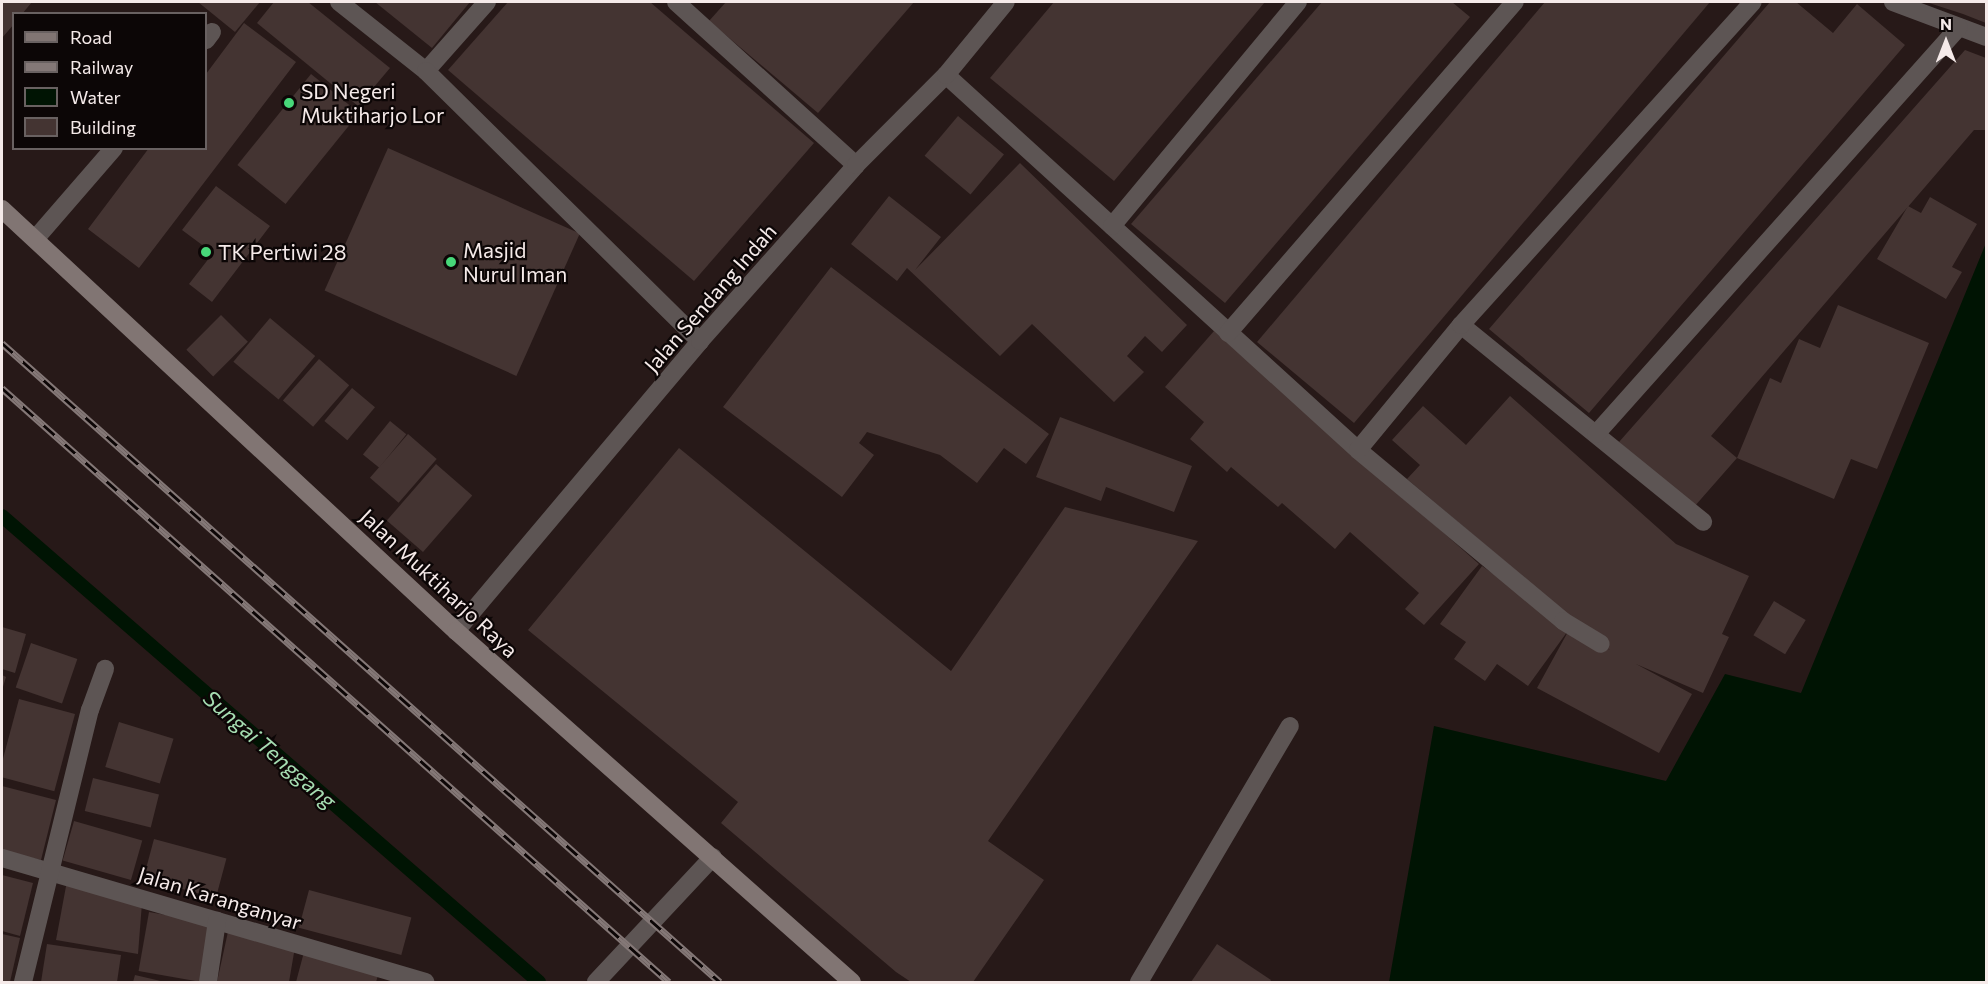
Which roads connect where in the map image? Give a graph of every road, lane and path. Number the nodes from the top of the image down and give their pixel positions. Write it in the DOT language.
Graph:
graph roads {
  1 [pos="339,2"];
  2 [pos="487,2"];
  3 [pos="676,2"];
  4 [pos="1005,2"];
  5 [pos="1298,2"];
  6 [pos="1515,2"];
  7 [pos="1753,2"];
  8 [pos="1893,2"];
  9 [pos="697,8"];
  10 [pos="1959,27"];
  11 [pos="1986,37"];
  12 [pos="426,71"];
  13 [pos="946,75"];
  14 [pos="112,150"];
  15 [pos="856,165"];
  16 [pos="2,209"];
  17 [pos="1112,226"];
  18 [pos="36,238"];
  19 [pos="1461,325"];
  20 [pos="1228,333"];
  21 [pos="700,341"];
  22 [pos="1596,434"];
  23 [pos="1358,450"];
  24 [pos="1703,522"];
  25 [pos="456,631"];
  26 [pos="1601,645"];
  27 [pos="105,669"];
  28 [pos="1290,726"];
  29 [pos="2,858"];
  30 [pos="713,858"];
  31 [pos="49,870"];
  32 [pos="217,921"];
  33 [pos="386,978"];
  34 [pos="23,982"];
  35 [pos="208,982"];
  36 [pos="425,982"];
  37 [pos="596,982"];
  38 [pos="852,982"];
  39 [pos="1139,982"];
  1 -- 12 [label="street"];
  2 -- 12 [label="street"];
  3 -- 9 [label="street"];
  4 -- 13 [label="street, Jalan Sendang Indah"];
  5 -- 17 [label="street"];
  6 -- 20 [label="street"];
  7 -- 19 [label="street"];
  8 -- 10 [label="street"];
  9 -- 15 [label="street"];
  10 -- 11 [label="street"];
  10 -- 22 [label="street"];
  12 -- 21 [label="street"];
  13 -- 15 [label="street, Jalan Sendang Indah"];
  13 -- 17 [label="street"];
  14 -- 18 [label="street"];
  15 -- 21 [label="street, Jalan Sendang Indah"];
  16 -- 18 [label="street, Jalan Muktiharjo Raya"];
  17 -- 20 [label="street"];
  18 -- 25 [label="street, Jalan Muktiharjo Raya"];
  19 -- 22 [label="street"];
  19 -- 23 [label="street"];
  20 -- 23 [label="street"];
  21 -- 25 [label="street, Jalan Sendang Indah"];
  22 -- 24 [label="street"];
  23 -- 26 [label="street"];
  25 -- 30 [label="street, Jalan Muktiharjo Raya"];
  27 -- 31 [label="street"];
  28 -- 39 [label="street"];
  29 -- 31 [label="street, Jalan Karanganyar"];
  30 -- 37 [label="street"];
  30 -- 38 [label="street, Jalan Muktiharjo Raya"];
  31 -- 32 [label="street, Jalan Karanganyar"];
  31 -- 34 [label="street"];
  32 -- 33 [label="street, Jalan Karanganyar"];
  32 -- 35 [label="street"];
  33 -- 36 [label="street, Jalan Karanganyar"];
}
